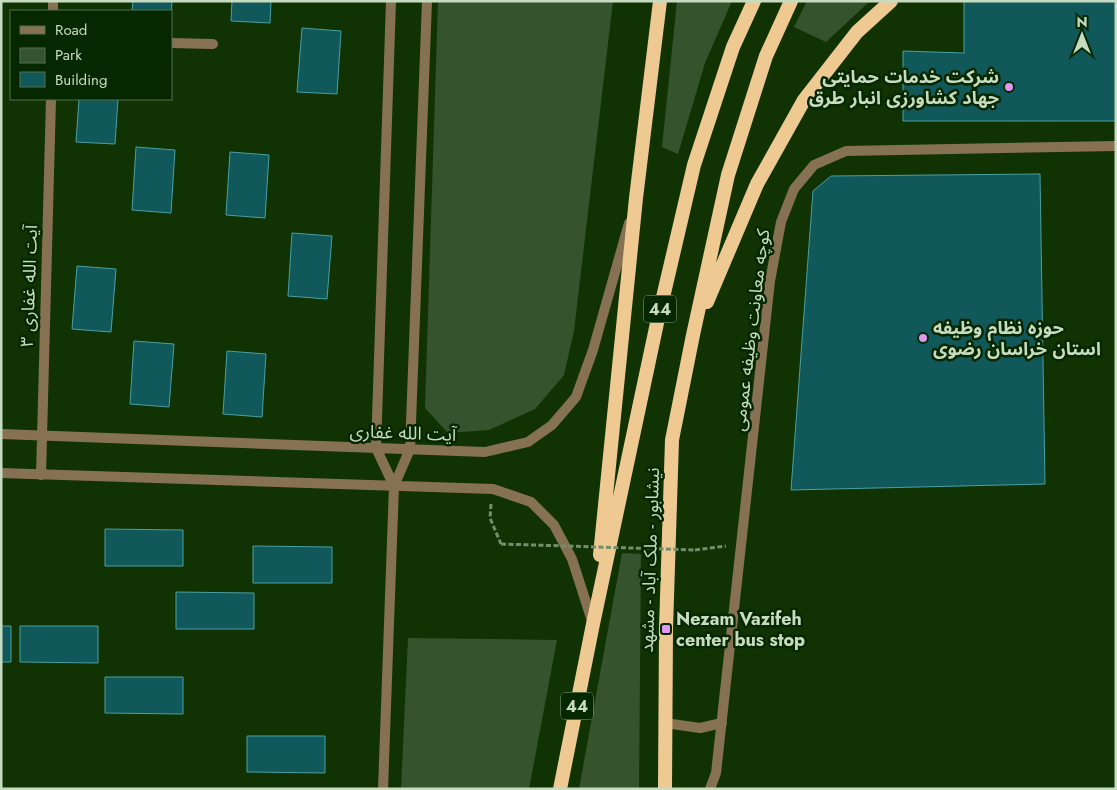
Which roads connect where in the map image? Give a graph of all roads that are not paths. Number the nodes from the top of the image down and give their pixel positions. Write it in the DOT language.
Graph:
graph roads {
  1 [pos="391,1"];
  2 [pos="427,1"];
  3 [pos="660,1"];
  4 [pos="754,1"];
  5 [pos="791,1"];
  6 [pos="892,1"];
  7 [pos="172,43"];
  8 [pos="213,44"];
  9 [pos="51,100"];
  10 [pos="1116,146"];
  11 [pos="636,198"];
  12 [pos="693,335"];
  13 [pos="1,434"];
  14 [pos="42,436"];
  15 [pos="376,448"];
  16 [pos="410,449"];
  17 [pos="1,473"];
  18 [pos="41,475"];
  19 [pos="394,486"];
  20 [pos="593,624"];
  21 [pos="722,722"];
  22 [pos="665,723"];
  23 [pos="383,789"];
  24 [pos="560,789"];
  25 [pos="665,789"];
  26 [pos="710,789"];
  1 -- 15 [label="street"];
  2 -- 16 [label="street"];
  3 -- 11 [label="highway, 44"];
  4 -- 20 [label="highway, 44"];
  5 -- 12 [label="highway, 44"];
  6 -- 12 [label="highway"];
  7 -- 8 [label="street"];
  9 -- 14 [label="street, آیت الله غفاری ۳"];
  10 -- 21 [label="street, کوچه معاونت وظیفه عمومی"];
  11 -- 16 [label="street, آیت الله غفاری"];
  11 -- 20 [label="highway, 44"];
  12 -- 22 [label="highway, نیشابور - ملک آباد - مشهد / 44"];
  13 -- 14 [label="street, آیت الله غفاری"];
  14 -- 15 [label="street, آیت الله غفاری"];
  14 -- 18 [label="street, آیت الله غفاری ۳"];
  15 -- 16 [label="street, آیت الله غفاری"];
  15 -- 19 [label="street"];
  16 -- 19 [label="street"];
  17 -- 18 [label="street"];
  18 -- 19 [label="street"];
  19 -- 20 [label="street"];
  19 -- 23 [label="street"];
  20 -- 24 [label="highway, 44"];
  21 -- 22 [label="street"];
  21 -- 26 [label="street, کوچه معاونت وظیفه عمومی"];
  22 -- 25 [label="highway, نیشابور - ملک آباد - مشهد / 44"];
}
